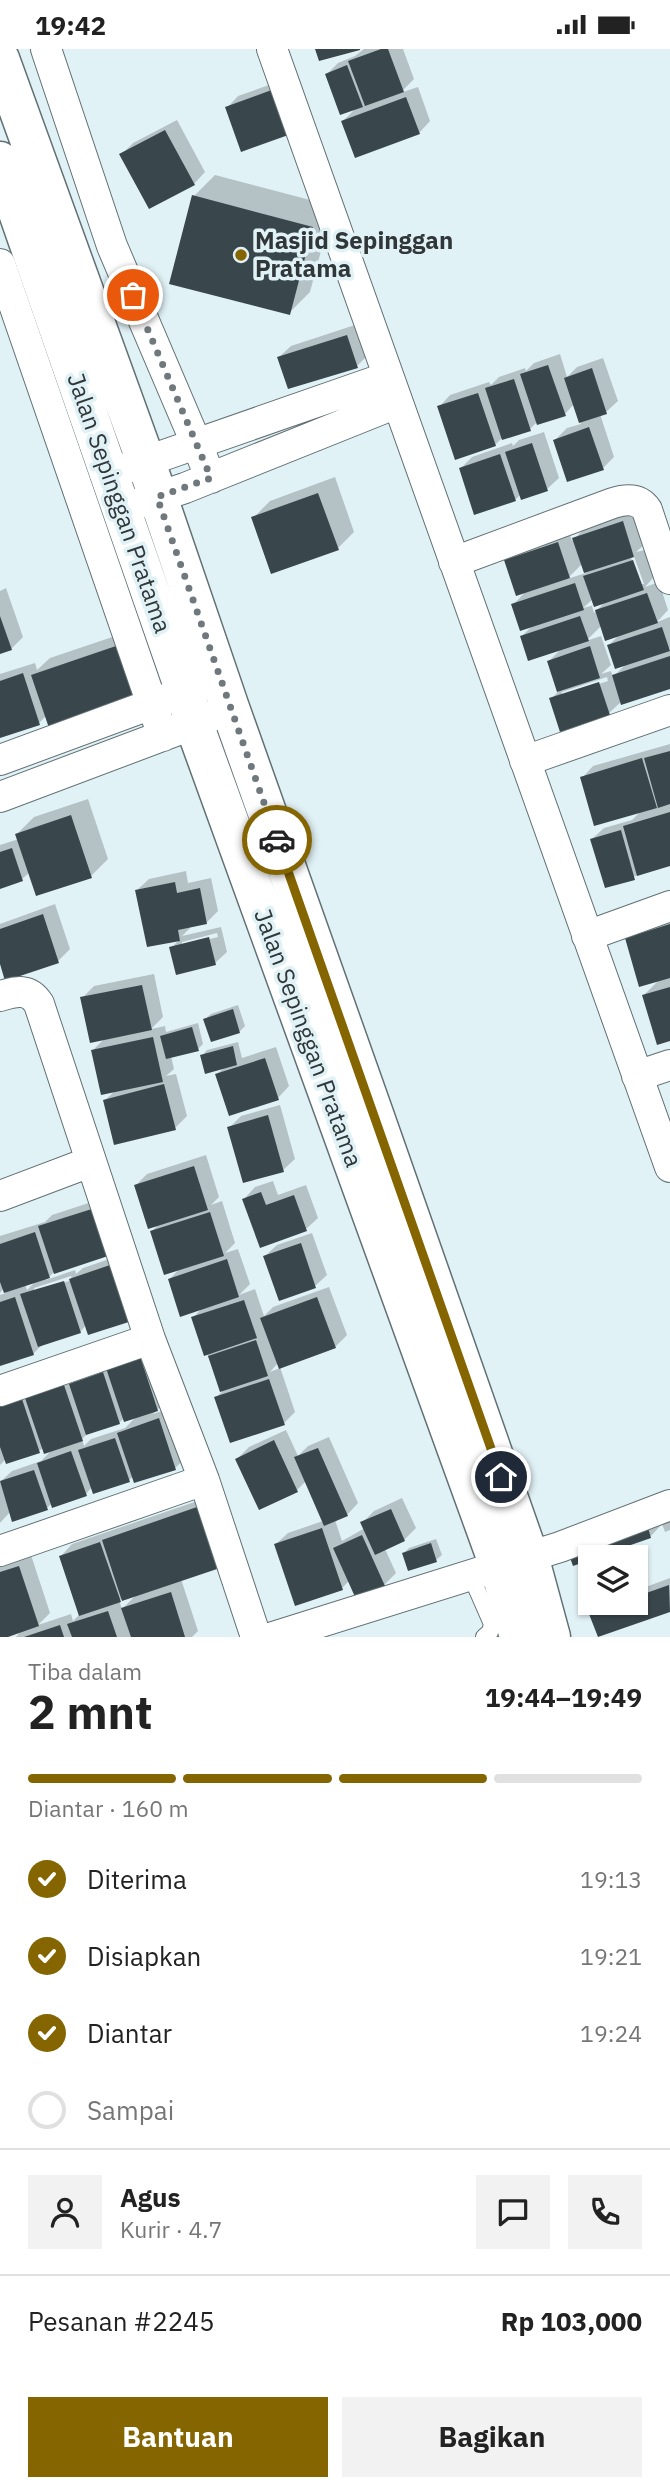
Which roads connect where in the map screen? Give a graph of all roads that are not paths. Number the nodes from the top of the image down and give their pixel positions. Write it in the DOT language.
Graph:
graph roads {
  1 [pos="46,49"];
  2 [pos="272,49"];
  3 [pos="0,59"];
  4 [pos="0,161"];
  5 [pos="0,264"];
  6 [pos="393,390"];
  7 [pos="197,442"];
  8 [pos="211,478"];
  9 [pos="152,479"];
  10 [pos="115,492"];
  11 [pos="454,562"];
  12 [pos="670,579"];
  13 [pos="225,693"];
  14 [pos="670,710"];
  15 [pos="174,714"];
  16 [pos="0,760"];
  17 [pos="525,761"];
  18 [pos="0,797"];
  19 [pos="670,906"];
  20 [pos="587,936"];
  21 [pos="0,996"];
  22 [pos="670,1065"];
  23 [pos="637,1076"];
  24 [pos="662,1122"];
  25 [pos="90,1162"];
  26 [pos="670,1167"];
  27 [pos="0,1196"];
  28 [pos="150,1339"];
  29 [pos="0,1391"];
  30 [pos="204,1480"];
  31 [pos="670,1505"];
  32 [pos="0,1551"];
  33 [pos="500,1566"];
  34 [pos="256,1637"];
  35 [pos="273,1637"];
  36 [pos="484,1637"];
  37 [pos="519,1637"];
  38 [pos="551,1637"];
  1 -- 7 [label="street"];
  2 -- 6 [label="street"];
  3 -- 9 [label="street, Jalan Sepinggan Pratama"];
  4 -- 10 [label="street, Jalan Sepinggan Pratama"];
  5 -- 15 [label="street"];
  6 -- 7 [label="street"];
  6 -- 8 [label="street"];
  6 -- 11 [label="street"];
  7 -- 8 [label="street"];
  7 -- 9 [label="street"];
  8 -- 9 [label="street"];
  9 -- 10 [label="street"];
  9 -- 13 [label="street, Jalan Sepinggan Pratama"];
  10 -- 15 [label="street, Jalan Sepinggan Pratama"];
  11 -- 12 [label="street"];
  11 -- 17 [label="street"];
  13 -- 15 [label="street"];
  13 -- 33 [label="street, Jalan Sepinggan Pratama"];
  14 -- 17 [label="street"];
  15 -- 16 [label="street"];
  15 -- 18 [label="street"];
  15 -- 33 [label="street, Jalan Sepinggan Pratama"];
  17 -- 20 [label="street"];
  19 -- 20 [label="street"];
  20 -- 23 [label="street"];
  21 -- 25 [label="street"];
  22 -- 23 [label="street"];
  23 -- 24 [label="street"];
  24 -- 26 [label="street"];
  25 -- 27 [label="street"];
  25 -- 28 [label="street"];
  28 -- 29 [label="street"];
  28 -- 30 [label="street"];
  30 -- 32 [label="street"];
  30 -- 34 [label="street"];
  31 -- 33 [label="street"];
  33 -- 35 [label="street"];
  33 -- 36 [label="lane"];
  33 -- 37 [label="street, Jalan Sepinggan Pratama"];
  33 -- 38 [label="street, Jalan Sepinggan Pratama"];
}
